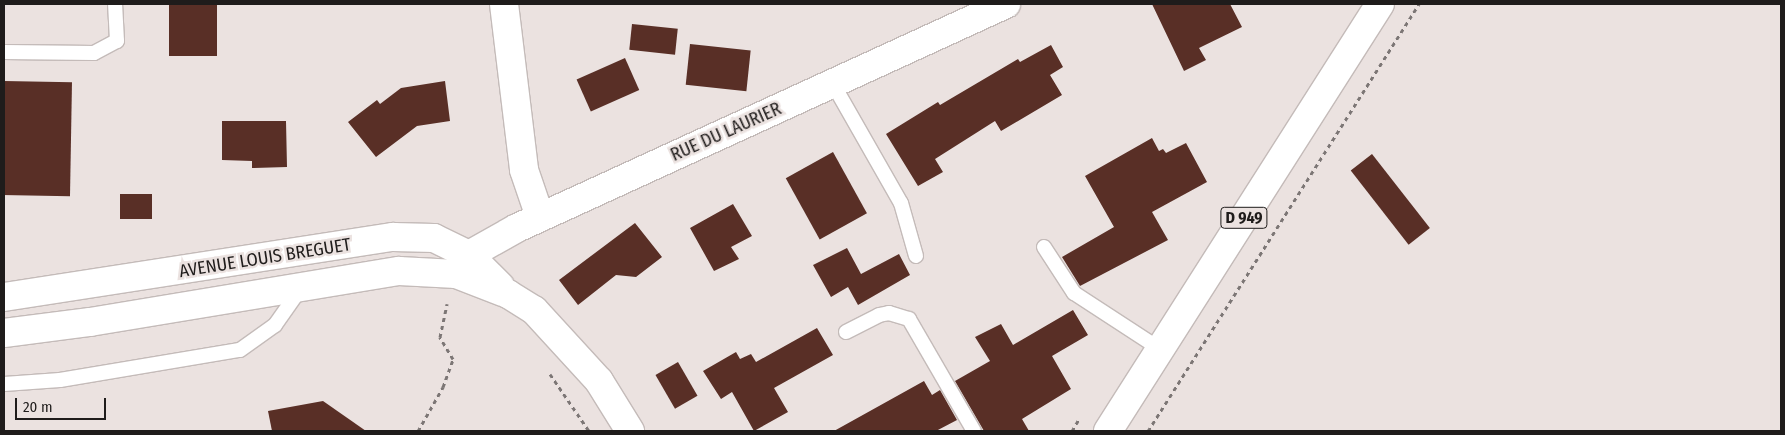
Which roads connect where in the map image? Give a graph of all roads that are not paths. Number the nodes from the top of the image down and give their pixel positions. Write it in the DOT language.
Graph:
graph roads {
  1 [pos="115,4"];
  2 [pos="504,4"];
  3 [pos="1006,4"];
  4 [pos="1380,4"];
  5 [pos="4,52"];
  6 [pos="833,84"];
  7 [pos="540,217"];
  8 [pos="1044,247"];
  9 [pos="916,256"];
  10 [pos="463,264"];
  11 [pos="303,286"];
  12 [pos="4,297"];
  13 [pos="846,332"];
  14 [pos="4,333"];
  15 [pos="1160,349"];
  16 [pos="4,384"];
  17 [pos="630,431"];
  18 [pos="974,431"];
  19 [pos="1108,431"];
  1 -- 5 [label="lane"];
  2 -- 7 [label="street"];
  3 -- 6 [label="street, RUE DU LAURIER"];
  4 -- 15 [label="street, D 949"];
  6 -- 7 [label="street, RUE DU LAURIER"];
  6 -- 9 [label="lane"];
  7 -- 10 [label="street, RUE DU LAURIER"];
  8 -- 15 [label="lane"];
  10 -- 11 [label="street, AVENUE LOUIS BREGUET"];
  10 -- 12 [label="street, AVENUE LOUIS BREGUET"];
  10 -- 17 [label="street, AVENUE LOUIS BREGUET"];
  11 -- 14 [label="street, AVENUE LOUIS BREGUET"];
  11 -- 16 [label="lane"];
  13 -- 18 [label="lane"];
  15 -- 19 [label="street, D 949"];
}
